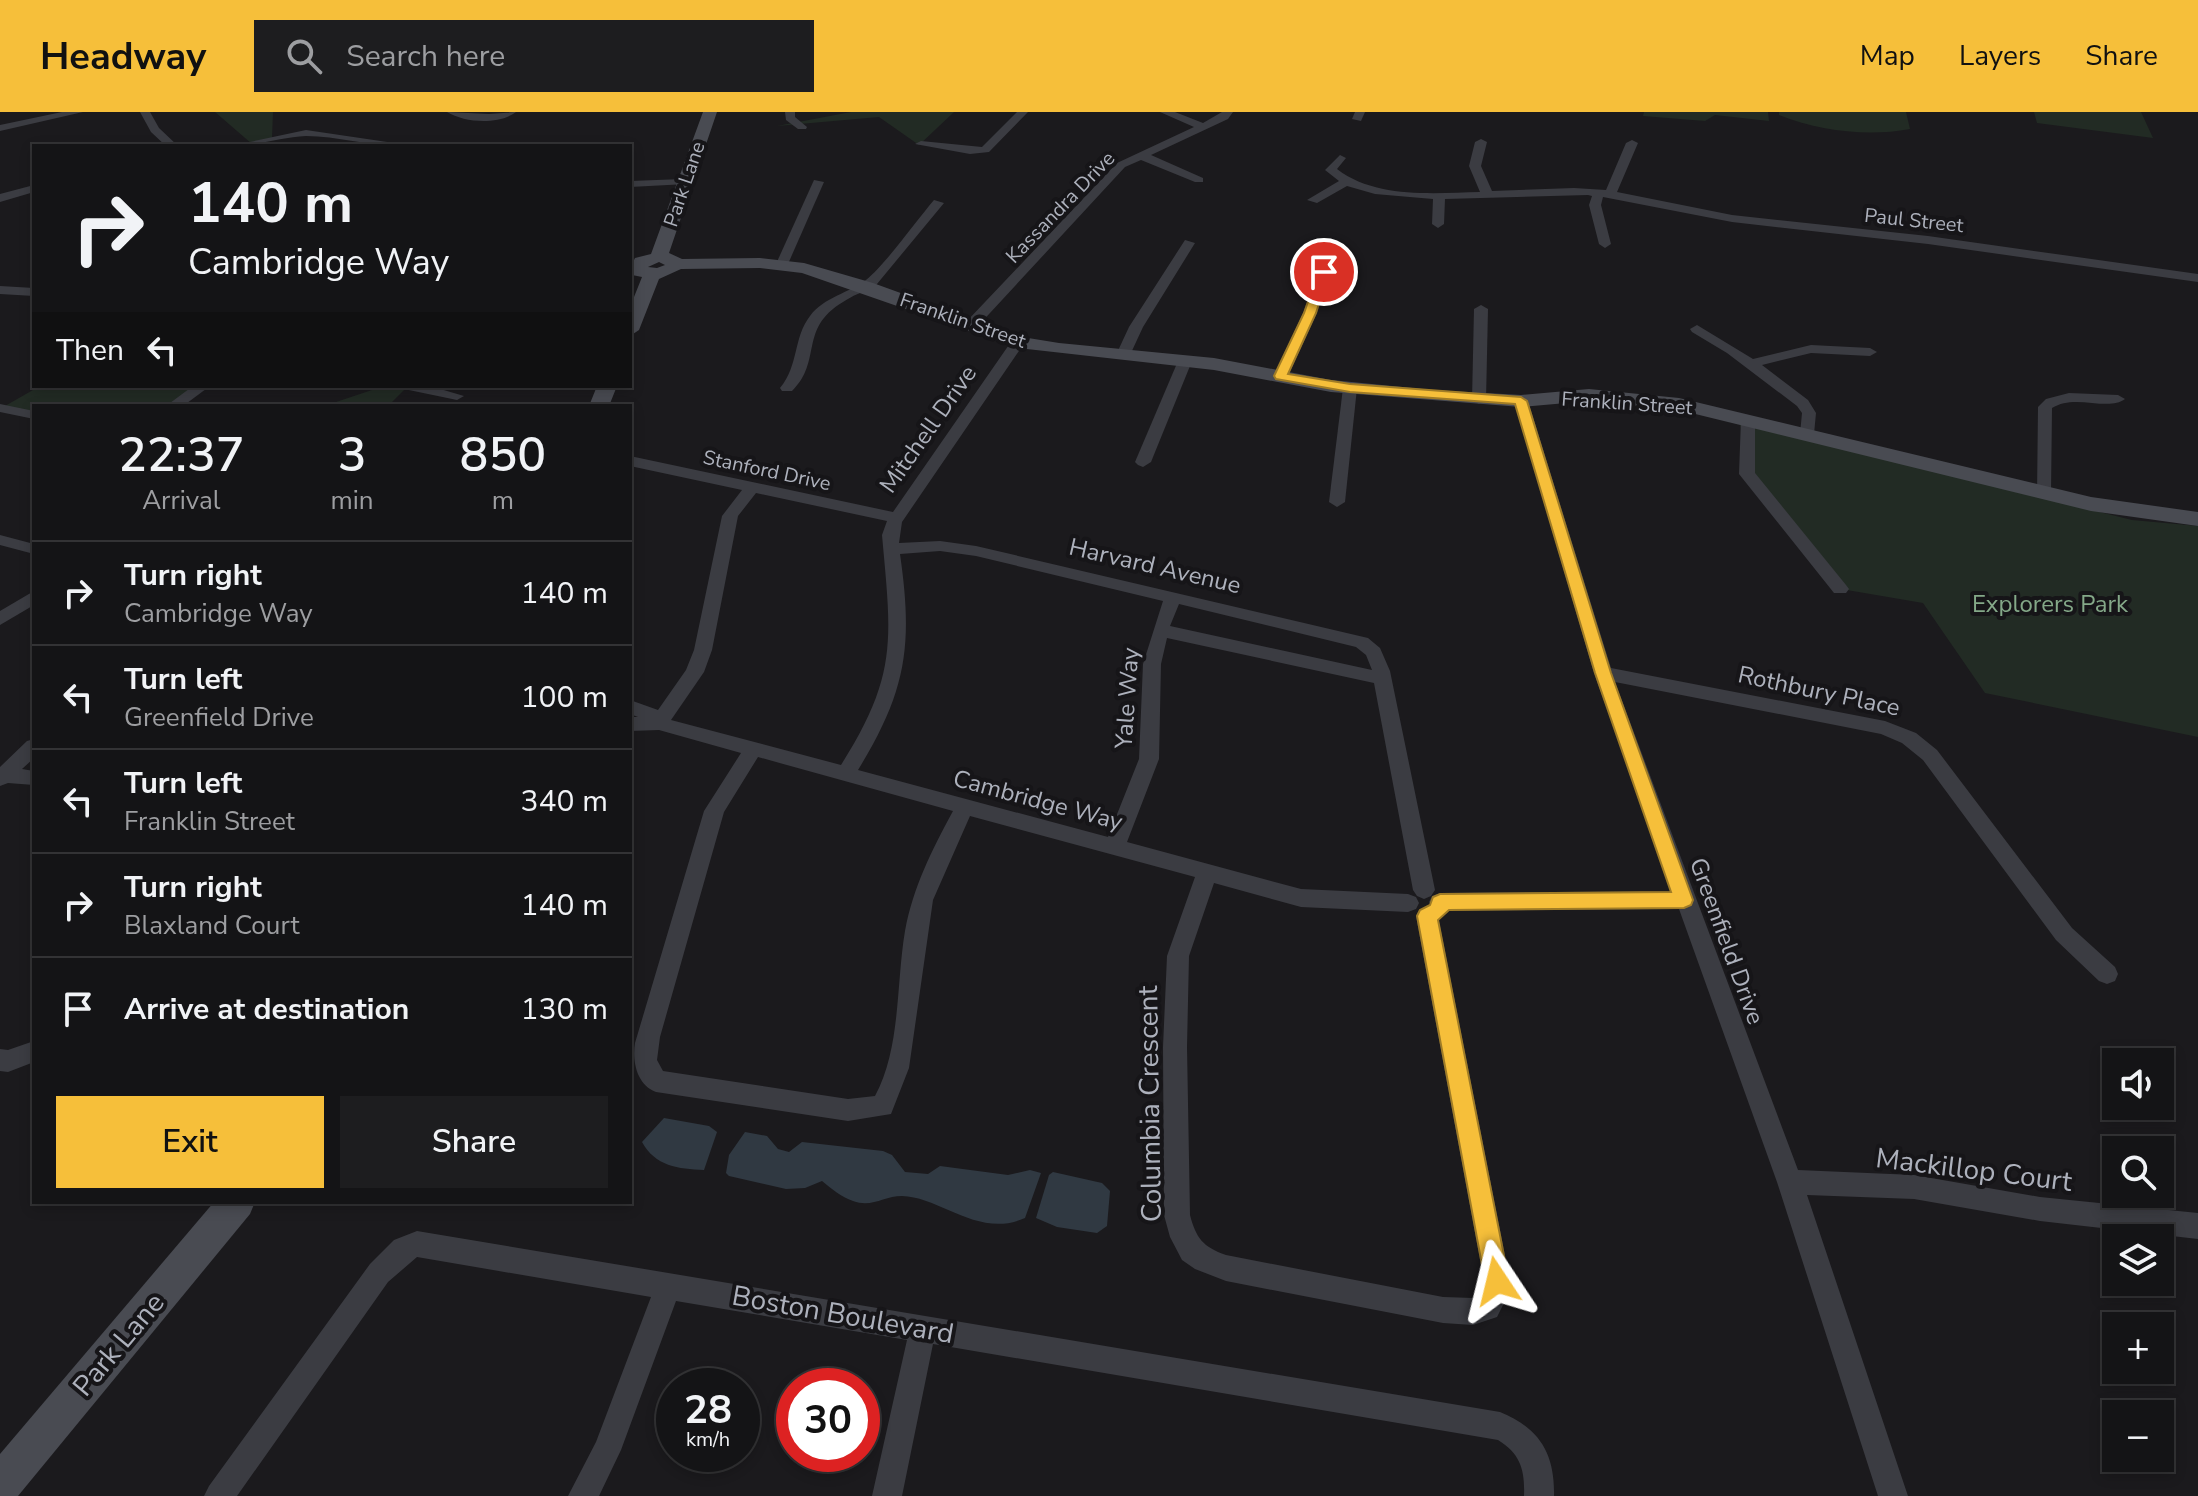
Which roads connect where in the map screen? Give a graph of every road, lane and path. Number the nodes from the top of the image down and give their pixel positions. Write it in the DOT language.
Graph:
graph roads {
  1 [pos="78,112"];
  2 [pos="145,112"];
  3 [pos="452,112"];
  4 [pos="511,112"];
  5 [pos="710,112"];
  6 [pos="790,112"];
  7 [pos="1023,112"];
  8 [pos="1165,112"];
  9 [pos="1228,112"];
  10 [pos="478,114"];
  11 [pos="802,127"];
  12 [pos="1204,127"];
  13 [pos="0,128"];
  14 [pos="1481,142"];
  15 [pos="1632,143"];
  16 [pos="168,144"];
  17 [pos="248,144"];
  18 [pos="380,144"];
  19 [pos="921,144"];
  20 [pos="1140,155"];
  21 [pos="1340,158"];
  22 [pos="1199,180"];
  23 [pos="683,182"];
  24 [pos="818,182"];
  25 [pos="1346,182"];
  26 [pos="632,184"];
  27 [pos="32,189"];
  28 [pos="1604,194"];
  29 [pos="1488,196"];
  30 [pos="1439,197"];
  31 [pos="0,198"];
  32 [pos="1313,200"];
  33 [pos="938,203"];
  34 [pos="1438,224"];
  35 [pos="1189,243"];
  36 [pos="1605,244"];
  37 [pos="782,264"];
  38 [pos="646,265"];
  39 [pos="1324,272"];
  40 [pos="2198,278"];
  41 [pos="864,286"];
  42 [pos="0,290"];
  43 [pos="32,292"];
  44 [pos="1481,309"];
  45 [pos="632,322"];
  46 [pos="972,324"];
  47 [pos="1697,329"];
  48 [pos="1018,342"];
  49 [pos="1870,352"];
  50 [pos="1123,355"];
  51 [pos="1185,361"];
  52 [pos="1750,364"];
  53 [pos="1281,376"];
  54 [pos="200,388"];
  55 [pos="419,388"];
  56 [pos="787,388"];
  57 [pos="1350,388"];
  58 [pos="457,396"];
  59 [pos="2118,399"];
  60 [pos="1479,400"];
  61 [pos="1521,401"];
  62 [pos="176,404"];
  63 [pos="0,408"];
  64 [pos="32,415"];
  65 [pos="1748,419"];
  66 [pos="1807,434"];
  67 [pos="632,461"];
  68 [pos="1143,462"];
  69 [pos="751,488"];
  70 [pos="2043,493"];
  71 [pos="1337,502"];
  72 [pos="896,518"];
  73 [pos="2198,519"];
  74 [pos="0,540"];
  75 [pos="32,548"];
  76 [pos="891,549"];
  77 [pos="1840,589"];
  78 [pos="1173,597"];
  79 [pos="32,598"];
  80 [pos="0,619"];
  81 [pos="1160,630"];
  82 [pos="1603,673"];
  83 [pos="1383,679"];
  84 [pos="632,708"];
  85 [pos="659,723"];
  86 [pos="632,724"];
  87 [pos="32,748"];
  88 [pos="753,750"];
  89 [pos="845,775"];
  90 [pos="2,777"];
  91 [pos="32,778"];
  92 [pos="965,806"];
  93 [pos="1114,848"];
  94 [pos="1207,872"];
  95 [pos="1684,900"];
  96 [pos="1425,903"];
  97 [pos="2107,974"];
  98 [pos="32,1052"];
  99 [pos="0,1060"];
  100 [pos="1790,1182"];
  101 [pos="235,1204"];
  102 [pos="2198,1226"];
  103 [pos="669,1285"];
  104 [pos="923,1328"];
  105 [pos="0,1486"];
  106 [pos="219,1496"];
  107 [pos="583,1496"];
  108 [pos="887,1496"];
  109 [pos="1539,1496"];
  110 [pos="1893,1496"];
  1 -- 13 [label="street"];
  2 -- 16 [label="street"];
  3 -- 10 [label="street"];
  4 -- 10 [label="street"];
  5 -- 23 [label="street, Park Lane"];
  6 -- 11 [label="street"];
  7 -- 19 [label="street"];
  8 -- 12 [label="street"];
  9 -- 12 [label="street, Kassandra Drive"];
  12 -- 20 [label="street, Kassandra Drive"];
  14 -- 29 [label="street"];
  15 -- 28 [label="street"];
  17 -- 18 [label="street"];
  20 -- 22 [label="street"];
  20 -- 46 [label="street, Kassandra Drive"];
  21 -- 25 [label="street"];
  23 -- 26 [label="street"];
  23 -- 38 [label="street, Park Lane"];
  24 -- 37 [label="street"];
  25 -- 30 [label="street, Paul Street"];
  25 -- 32 [label="street"];
  27 -- 31 [label="street"];
  28 -- 29 [label="street, Paul Street"];
  28 -- 36 [label="street"];
  28 -- 40 [label="street, Paul Street"];
  29 -- 30 [label="street, Paul Street"];
  30 -- 34 [label="street"];
  33 -- 41 [label="street"];
  35 -- 50 [label="street"];
  37 -- 38 [label="street, Franklin Street"];
  37 -- 41 [label="street, Franklin Street"];
  38 -- 45 [label="street, Park Lane"];
  39 -- 53 [label="street"];
  41 -- 46 [label="street, Franklin Street"];
  41 -- 56 [label="street"];
  42 -- 43 [label="street"];
  44 -- 60 [label="street"];
  46 -- 48 [label="street, Franklin Street"];
  47 -- 52 [label="street"];
  48 -- 50 [label="street, Franklin Street"];
  48 -- 72 [label="street, Mitchell Drive"];
  49 -- 52 [label="street"];
  50 -- 51 [label="street, Franklin Street"];
  51 -- 53 [label="street, Franklin Street"];
  51 -- 68 [label="street"];
  52 -- 66 [label="street"];
  53 -- 57 [label="street, Franklin Street"];
  54 -- 62 [label="street"];
  55 -- 58 [label="street"];
  57 -- 60 [label="street, Franklin Street"];
  57 -- 71 [label="street"];
  59 -- 70 [label="street"];
  60 -- 61 [label="street, Franklin Street"];
  61 -- 65 [label="street, Franklin Street"];
  61 -- 82 [label="street, Greenfield Drive"];
  63 -- 64 [label="street"];
  65 -- 66 [label="street, Franklin Street"];
  65 -- 77 [label="street"];
  66 -- 70 [label="street, Franklin Street"];
  67 -- 69 [label="street, Stanford Drive"];
  69 -- 72 [label="street, Stanford Drive"];
  69 -- 85 [label="street"];
  70 -- 73 [label="street, Franklin Street"];
  72 -- 76 [label="street, Mitchell Drive"];
  74 -- 75 [label="street"];
  76 -- 78 [label="street, Harvard Avenue"];
  76 -- 89 [label="street, Mitchell Drive"];
  78 -- 81 [label="street, Yale Way"];
  78 -- 83 [label="street, Harvard Avenue"];
  79 -- 80 [label="street"];
  81 -- 83 [label="street"];
  81 -- 93 [label="street, Yale Way"];
  82 -- 95 [label="street, Greenfield Drive"];
  82 -- 97 [label="street, Rothbury Place"];
  83 -- 96 [label="street, Harvard Avenue"];
  84 -- 85 [label="street, Cambridge Way"];
  85 -- 86 [label="street, Cambridge Way"];
  85 -- 88 [label="street, Cambridge Way"];
  87 -- 90 [label="street"];
  88 -- 89 [label="street, Cambridge Way"];
  88 -- 92 [label="street"];
  89 -- 92 [label="street, Cambridge Way"];
  90 -- 91 [label="street"];
  92 -- 93 [label="street, Cambridge Way"];
  93 -- 94 [label="street, Cambridge Way"];
  94 -- 96 [label="street, Cambridge Way"];
  94 -- 96 [label="street, Columbia Crescent"];
  95 -- 96 [label="street, Cambridge Way"];
  95 -- 100 [label="street, Greenfield Drive"];
  98 -- 99 [label="street"];
  100 -- 102 [label="street, Mackillop Court"];
  100 -- 110 [label="street, Greenfield Drive"];
  101 -- 105 [label="street, Park Lane"];
  103 -- 104 [label="street, Boston Boulevard"];
  103 -- 106 [label="street, Boston Boulevard"];
  103 -- 107 [label="street"];
  104 -- 108 [label="street"];
  104 -- 109 [label="street, Boston Boulevard"];
}
